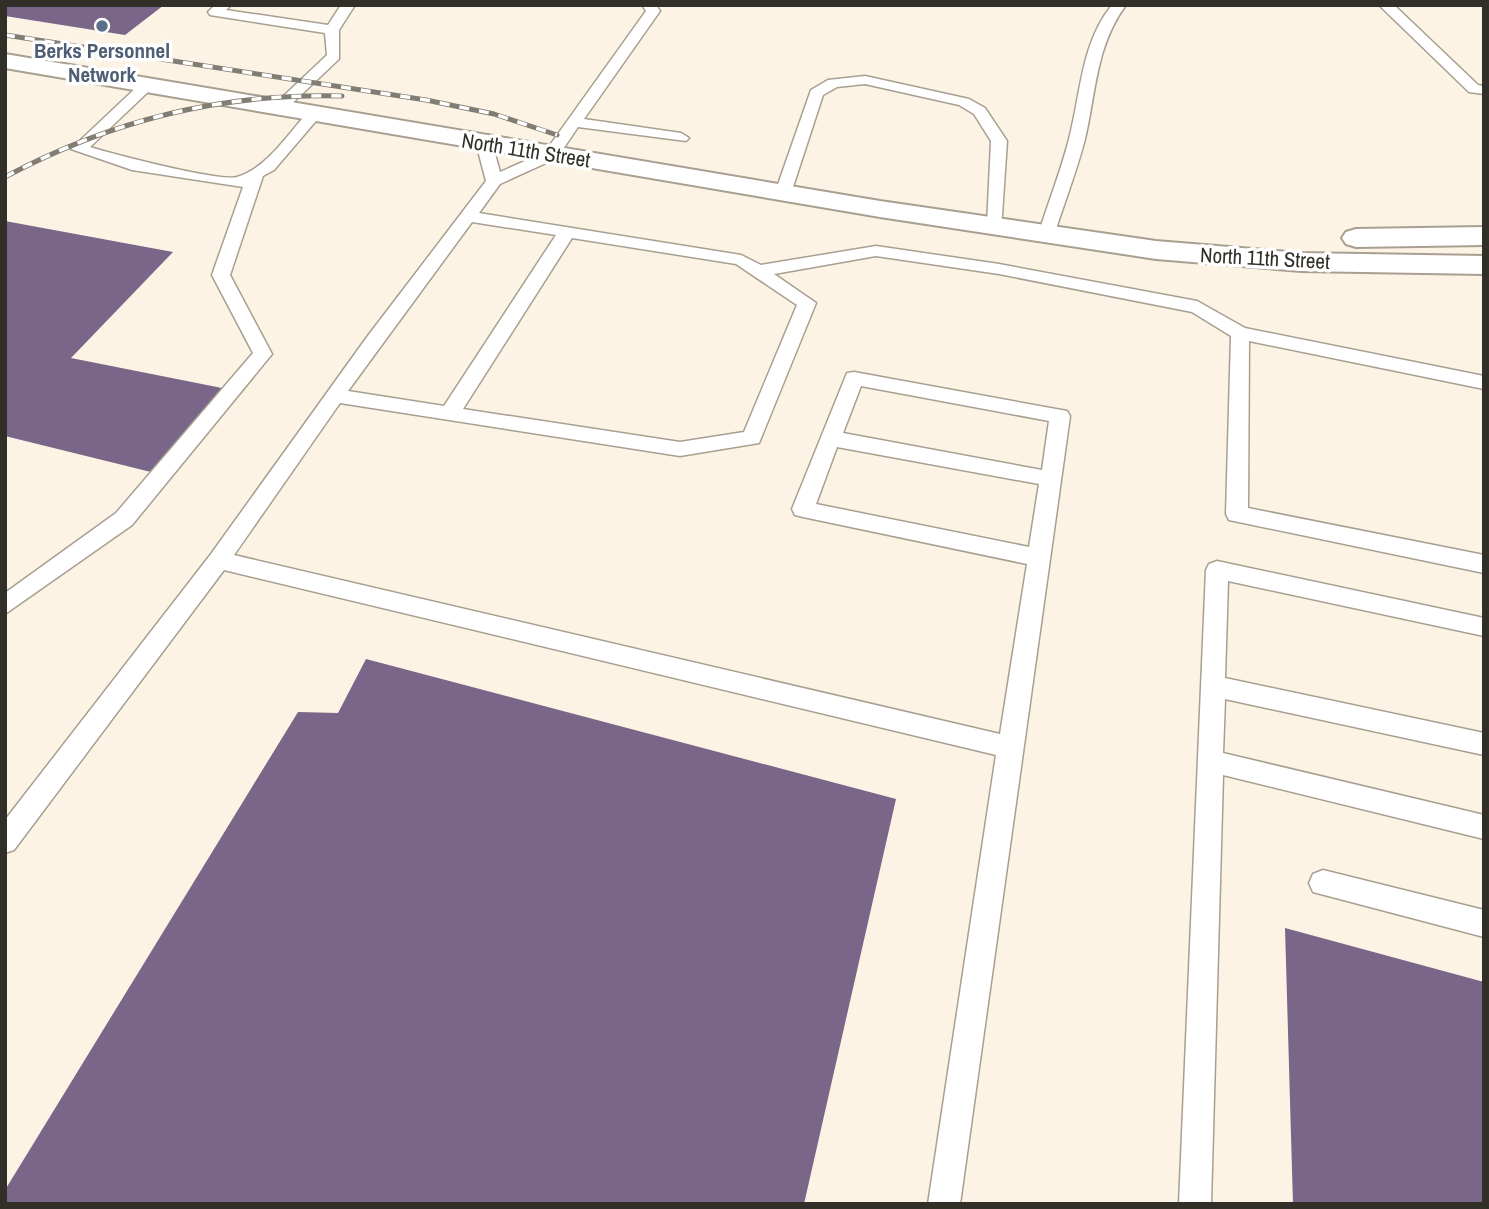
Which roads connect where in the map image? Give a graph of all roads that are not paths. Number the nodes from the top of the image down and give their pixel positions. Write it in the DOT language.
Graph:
graph roads {
  1 [pos="224,5"];
  2 [pos="348,5"];
  3 [pos="649,5"];
  4 [pos="1119,5"];
  5 [pos="1386,5"];
  6 [pos="332,30"];
  7 [pos="5,61"];
  8 [pos="145,87"];
  9 [pos="1484,90"];
  10 [pos="278,109"];
  11 [pos="313,115"];
  12 [pos="575,122"];
  13 [pos="681,138"];
  14 [pos="484,143"];
  15 [pos="551,155"];
  16 [pos="256,173"];
  17 [pos="494,181"];
  18 [pos="783,193"];
  19 [pos="468,216"];
  20 [pos="996,226"];
  21 [pos="567,232"];
  22 [pos="1047,232"];
  23 [pos="1484,236"];
  24 [pos="1484,265"];
  25 [pos="758,271"];
  26 [pos="1240,332"];
  27 [pos="1484,383"];
  28 [pos="335,396"];
  29 [pos="450,413"];
  30 [pos="831,438"];
  31 [pos="1051,479"];
  32 [pos="1039,558"];
  33 [pos="219,560"];
  34 [pos="1484,564"];
  35 [pos="5,605"];
  36 [pos="1484,627"];
  37 [pos="1213,686"];
  38 [pos="1484,744"];
  39 [pos="1010,747"];
  40 [pos="1210,761"];
  41 [pos="1484,827"];
  42 [pos="5,841"];
  43 [pos="1324,883"];
  44 [pos="1484,924"];
  45 [pos="944,1204"];
  46 [pos="1195,1204"];
  1 -- 6 [label="lane"];
  2 -- 6 [label="lane"];
  3 -- 12 [label="lane"];
  4 -- 22 [label="lane"];
  5 -- 9 [label="lane"];
  6 -- 10 [label="lane"];
  7 -- 8 [label="main road, North 11th Street"];
  8 -- 10 [label="main road, North 11th Street"];
  8 -- 16 [label="lane"];
  10 -- 11 [label="main road, North 11th Street"];
  11 -- 14 [label="main road, North 11th Street"];
  11 -- 16 [label="lane"];
  12 -- 13 [label="lane"];
  12 -- 15 [label="lane"];
  14 -- 15 [label="main road, North 11th Street"];
  14 -- 17 [label="lane"];
  15 -- 17 [label="lane"];
  15 -- 18 [label="main road, North 11th Street"];
  16 -- 35 [label="lane"];
  17 -- 19 [label="lane"];
  18 -- 20 [label="main road, North 11th Street"];
  18 -- 20 [label="lane"];
  19 -- 21 [label="lane"];
  19 -- 28 [label="lane"];
  20 -- 22 [label="main road, North 11th Street"];
  21 -- 25 [label="lane"];
  21 -- 29 [label="lane"];
  22 -- 23 [label="main road, North 11th Street"];
  22 -- 24 [label="main road, North 11th Street"];
  25 -- 26 [label="lane"];
  25 -- 29 [label="lane"];
  26 -- 27 [label="lane"];
  26 -- 34 [label="lane"];
  28 -- 29 [label="lane"];
  28 -- 33 [label="lane"];
  30 -- 31 [label="lane"];
  30 -- 31 [label="lane"];
  30 -- 32 [label="lane"];
  31 -- 32 [label="lane"];
  32 -- 39 [label="lane"];
  33 -- 39 [label="lane"];
  33 -- 42 [label="lane"];
  36 -- 37 [label="lane"];
  37 -- 38 [label="lane"];
  37 -- 40 [label="lane"];
  39 -- 45 [label="lane"];
  40 -- 41 [label="lane"];
  40 -- 46 [label="lane"];
  43 -- 44 [label="lane"];
}
